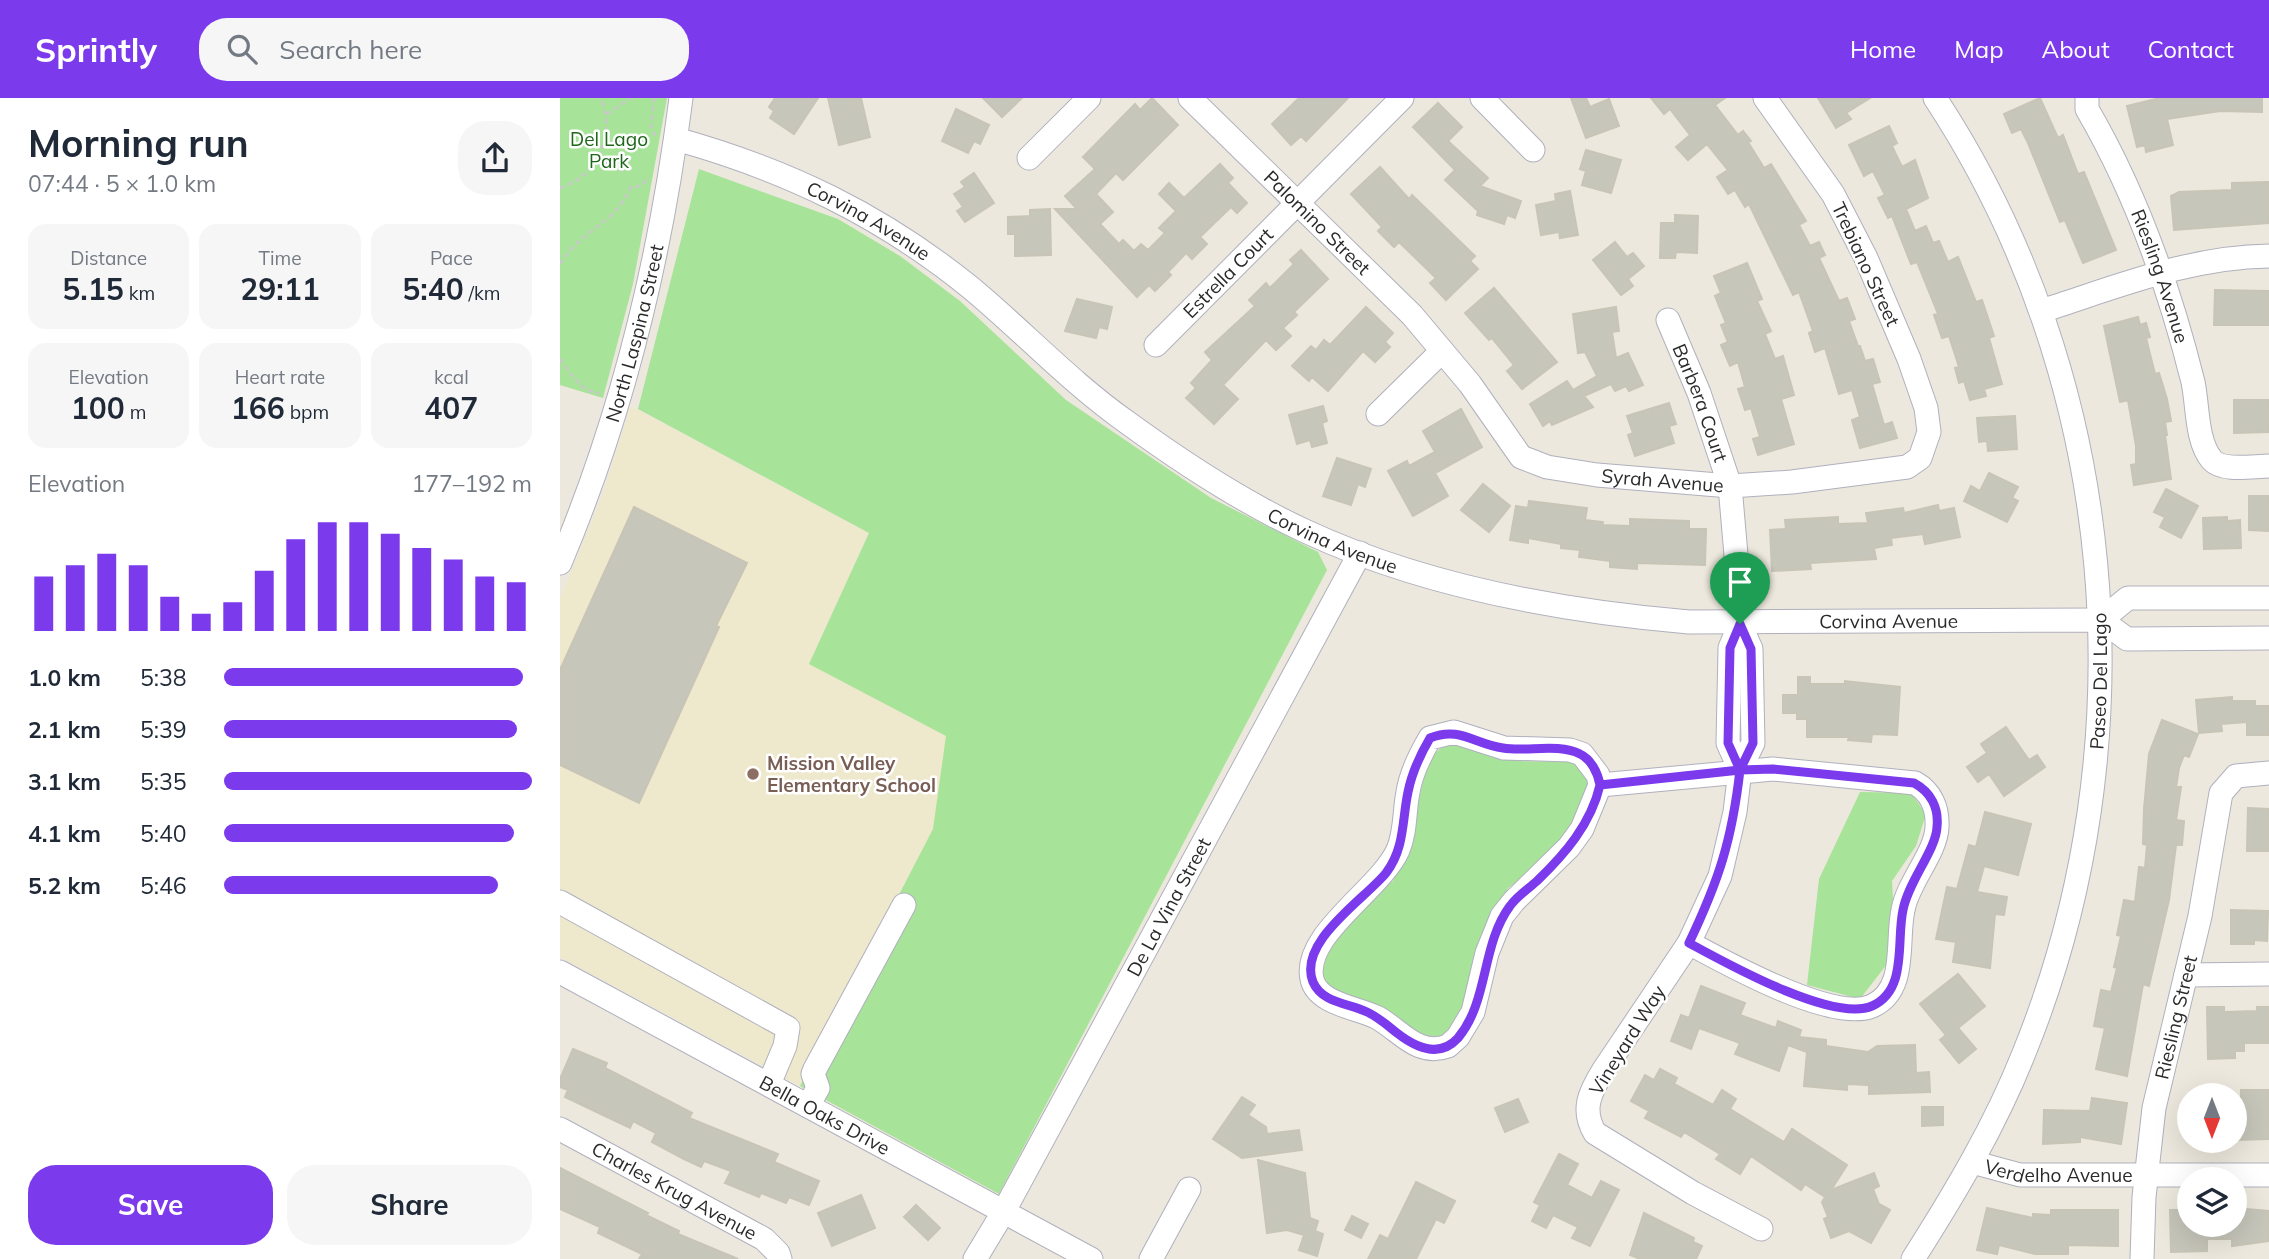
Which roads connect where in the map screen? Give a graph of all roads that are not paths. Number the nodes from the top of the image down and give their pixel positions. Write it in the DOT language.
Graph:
graph roads {
  1 [pos="681,98"];
  2 [pos="1089,98"];
  3 [pos="1190,98"];
  4 [pos="1402,98"];
  5 [pos="1482,98"];
  6 [pos="1765,98"];
  7 [pos="1936,98"];
  8 [pos="2087,98"];
  9 [pos="676,139"];
  10 [pos="1533,150"];
  11 [pos="1030,158"];
  12 [pos="1297,201"];
  13 [pos="2269,256"];
  14 [pos="2162,271"];
  15 [pos="2042,311"];
  16 [pos="1668,320"];
  17 [pos="1156,345"];
  18 [pos="1442,351"];
  19 [pos="1378,414"];
  20 [pos="1927,447"];
  21 [pos="2269,466"];
  22 [pos="1730,486"];
  23 [pos="1360,552"];
  24 [pos="560,563"];
  25 [pos="2269,598"];
  26 [pos="2101,620"];
  27 [pos="1740,624"];
  28 [pos="2269,638"];
  29 [pos="1740,770"];
  30 [pos="2269,774"];
  31 [pos="1600,785"];
  32 [pos="560,902"];
  33 [pos="904,905"];
  34 [pos="1689,943"];
  35 [pos="560,972"];
  36 [pos="2269,974"];
  37 [pos="2186,975"];
  38 [pos="769,1084"];
  39 [pos="808,1106"];
  40 [pos="560,1129"];
  41 [pos="1972,1162"];
  42 [pos="2269,1175"];
  43 [pos="2146,1177"];
  44 [pos="1189,1189"];
  45 [pos="1004,1211"];
  46 [pos="1761,1228"];
  47 [pos="780,1259"];
  48 [pos="975,1259"];
  49 [pos="1091,1259"];
  50 [pos="1151,1259"];
  51 [pos="1913,1259"];
  52 [pos="2141,1259"];
  1 -- 9 [label="street, North Laspina Street"];
  2 -- 11 [label="street"];
  3 -- 12 [label="street, Palomino Street"];
  4 -- 12 [label="street, Estrella Court"];
  5 -- 10 [label="street"];
  6 -- 20 [label="street, Trebiano Street"];
  7 -- 15 [label="street, Paseo Del Lago"];
  8 -- 14 [label="street, Riesling Avenue"];
  9 -- 23 [label="street, Corvina Avenue"];
  9 -- 24 [label="street, North Laspina Street"];
  12 -- 17 [label="street, Estrella Court"];
  12 -- 18 [label="street, Palomino Street"];
  13 -- 14 [label="street"];
  14 -- 15 [label="street"];
  14 -- 21 [label="street, Riesling Avenue"];
  15 -- 26 [label="street, Paseo Del Lago"];
  16 -- 22 [label="street, Barbera Court"];
  18 -- 19 [label="street"];
  18 -- 22 [label="street, Syrah Avenue"];
  20 -- 22 [label="street, Syrah Avenue"];
  22 -- 27 [label="street, Barbera Court"];
  23 -- 27 [label="street, Corvina Avenue"];
  23 -- 45 [label="street, De La Vina Street"];
  25 -- 26 [label="street"];
  26 -- 27 [label="street, Corvina Avenue"];
  26 -- 28 [label="street"];
  26 -- 41 [label="street, Paseo Del Lago"];
  27 -- 29 [label="street, Vineyard Way"];
  29 -- 31 [label="street"];
  29 -- 34 [label="street, Vineyard Way"];
  29 -- 34 [label="street"];
  30 -- 37 [label="street, Riesling Street"];
  31 -- 31 [label="street"];
  32 -- 38 [label="street"];
  33 -- 39 [label="street"];
  34 -- 46 [label="street, Vineyard Way"];
  35 -- 38 [label="street, Bella Oaks Drive"];
  36 -- 37 [label="street"];
  37 -- 43 [label="street, Riesling Street"];
  38 -- 39 [label="street, Bella Oaks Drive"];
  39 -- 45 [label="street, Bella Oaks Drive"];
  40 -- 47 [label="street, Charles Krug Avenue"];
  41 -- 43 [label="street, Verdelho Avenue"];
  41 -- 51 [label="street, Paseo Del Lago"];
  42 -- 43 [label="street, Verdelho Avenue"];
  43 -- 52 [label="street, Riesling Street"];
  44 -- 50 [label="street"];
  45 -- 48 [label="street, De La Vina Street"];
  45 -- 49 [label="street, Bella Oaks Drive"];
}
